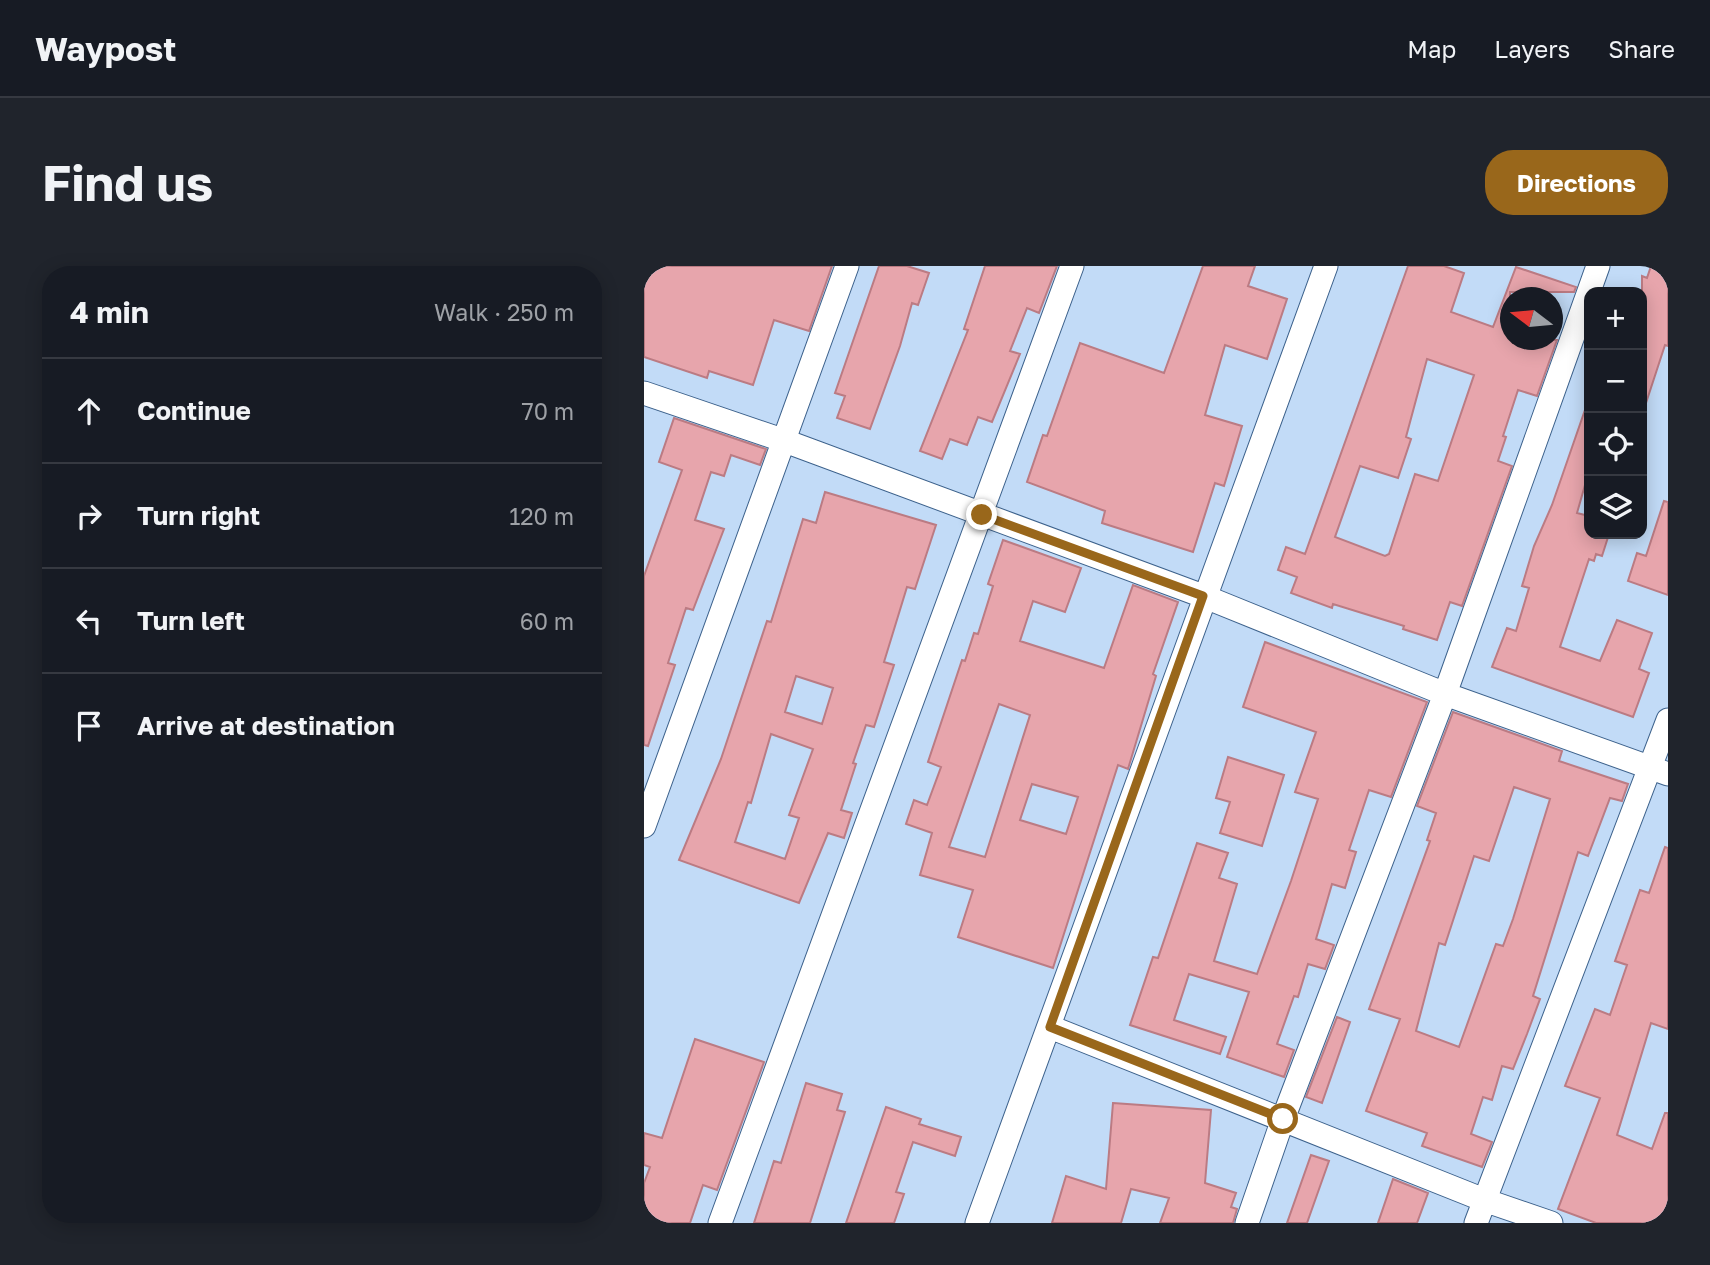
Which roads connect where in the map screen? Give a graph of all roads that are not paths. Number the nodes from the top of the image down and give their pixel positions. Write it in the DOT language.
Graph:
graph roads {
  1 [pos="847,266"];
  2 [pos="1072,266"];
  3 [pos="1326,266"];
  4 [pos="1598,266"];
  5 [pos="644,393"];
  6 [pos="785,441"];
  7 [pos="982,515"];
  8 [pos="1203,596"];
  9 [pos="1446,694"];
  10 [pos="1668,720"];
  11 [pos="1660,771"];
  12 [pos="644,826"];
  13 [pos="1050,1027"];
  14 [pos="1283,1119"];
  15 [pos="1484,1200"];
  16 [pos="720,1223"];
  17 [pos="977,1223"];
  18 [pos="1247,1223"];
  19 [pos="1476,1223"];
  20 [pos="1551,1223"];
  1 -- 6 [label="street"];
  2 -- 7 [label="street"];
  3 -- 8 [label="street"];
  4 -- 9 [label="street"];
  5 -- 6 [label="street"];
  6 -- 7 [label="street"];
  6 -- 12 [label="street"];
  7 -- 8 [label="street"];
  7 -- 16 [label="street"];
  8 -- 9 [label="street"];
  8 -- 13 [label="street"];
  9 -- 11 [label="street"];
  9 -- 14 [label="street"];
  10 -- 11 [label="street"];
  11 -- 15 [label="street"];
  13 -- 14 [label="street"];
  13 -- 17 [label="street"];
  14 -- 15 [label="street"];
  14 -- 18 [label="street"];
  15 -- 19 [label="street"];
  15 -- 20 [label="street"];
}
